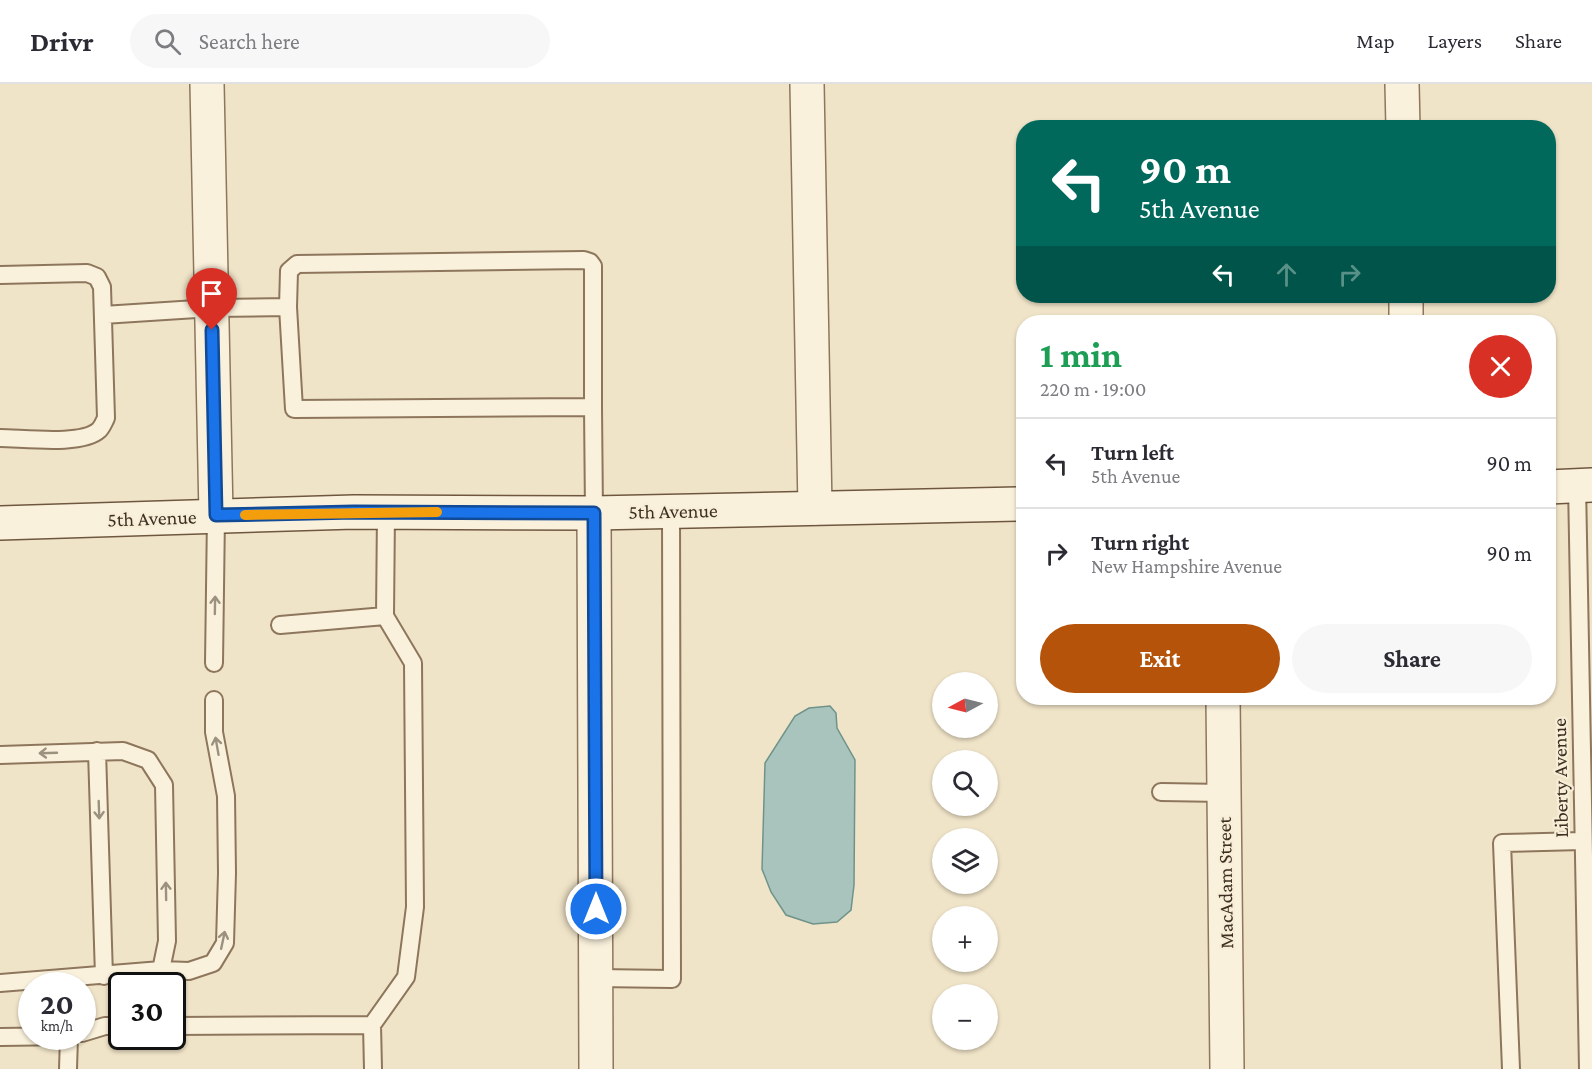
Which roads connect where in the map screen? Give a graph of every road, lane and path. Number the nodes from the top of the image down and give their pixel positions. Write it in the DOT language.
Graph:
graph roads {
  1 [pos="207,84"];
  2 [pos="807,84"];
  3 [pos="1402,84"];
  4 [pos="1403,120"];
  5 [pos="0,275"];
  6 [pos="288,307"];
  7 [pos="212,308"];
  8 [pos="103,315"];
  9 [pos="593,407"];
  10 [pos="0,438"];
  11 [pos="1572,486"];
  12 [pos="1016,504"];
  13 [pos="815,508"];
  14 [pos="671,511"];
  15 [pos="386,512"];
  16 [pos="594,513"];
  17 [pos="216,515"];
  18 [pos="0,523"];
  19 [pos="385,616"];
  20 [pos="280,625"];
  21 [pos="214,663"];
  22 [pos="214,700"];
  23 [pos="1223,705"];
  24 [pos="97,751"];
  25 [pos="0,755"];
  26 [pos="1161,792"];
  27 [pos="1224,793"];
  28 [pos="1582,841"];
  29 [pos="161,970"];
  30 [pos="104,976"];
  31 [pos="596,978"];
  32 [pos="0,983"];
  33 [pos="372,1025"];
  34 [pos="186,1026"];
  35 [pos="0,1037"];
  36 [pos="18,1037"];
  37 [pos="70,1050"];
  38 [pos="68,1069"];
  39 [pos="373,1069"];
  40 [pos="596,1069"];
  41 [pos="1227,1069"];
  42 [pos="1512,1069"];
  43 [pos="1588,1069"];
  1 -- 7 [label="street"];
  2 -- 13 [label="street"];
  3 -- 4 [label="street"];
  5 -- 8 [label="lane"];
  6 -- 7 [label="lane"];
  6 -- 9 [label="lane"];
  6 -- 9 [label="lane"];
  7 -- 8 [label="lane"];
  7 -- 17 [label="street"];
  8 -- 10 [label="lane"];
  9 -- 16 [label="lane"];
  11 -- 28 [label="lane, Liberty Avenue"];
  12 -- 13 [label="street, 5th Avenue"];
  13 -- 14 [label="street, 5th Avenue"];
  14 -- 16 [label="street, 5th Avenue"];
  14 -- 31 [label="lane"];
  15 -- 16 [label="street, 5th Avenue"];
  15 -- 17 [label="street, 5th Avenue"];
  15 -- 19 [label="lane"];
  16 -- 31 [label="street"];
  17 -- 18 [label="street, 5th Avenue"];
  21 -- 17 [label="lane, one-way"];
  19 -- 20 [label="lane"];
  19 -- 33 [label="lane"];
  29 -- 22 [label="lane, one-way"];
  23 -- 27 [label="street, MacAdam Street"];
  24 -- 25 [label="lane, one-way"];
  29 -- 24 [label="lane, one-way"];
  24 -- 30 [label="lane, one-way"];
  26 -- 27 [label="lane"];
  27 -- 41 [label="street, MacAdam Street"];
  28 -- 42 [label="lane"];
  28 -- 43 [label="lane, Liberty Avenue"];
  29 -- 30 [label="lane"];
  30 -- 32 [label="lane"];
  31 -- 40 [label="street"];
  33 -- 34 [label="lane"];
  33 -- 39 [label="lane"];
  35 -- 36 [label="lane"];
  37 -- 38 [label="lane"];
}
